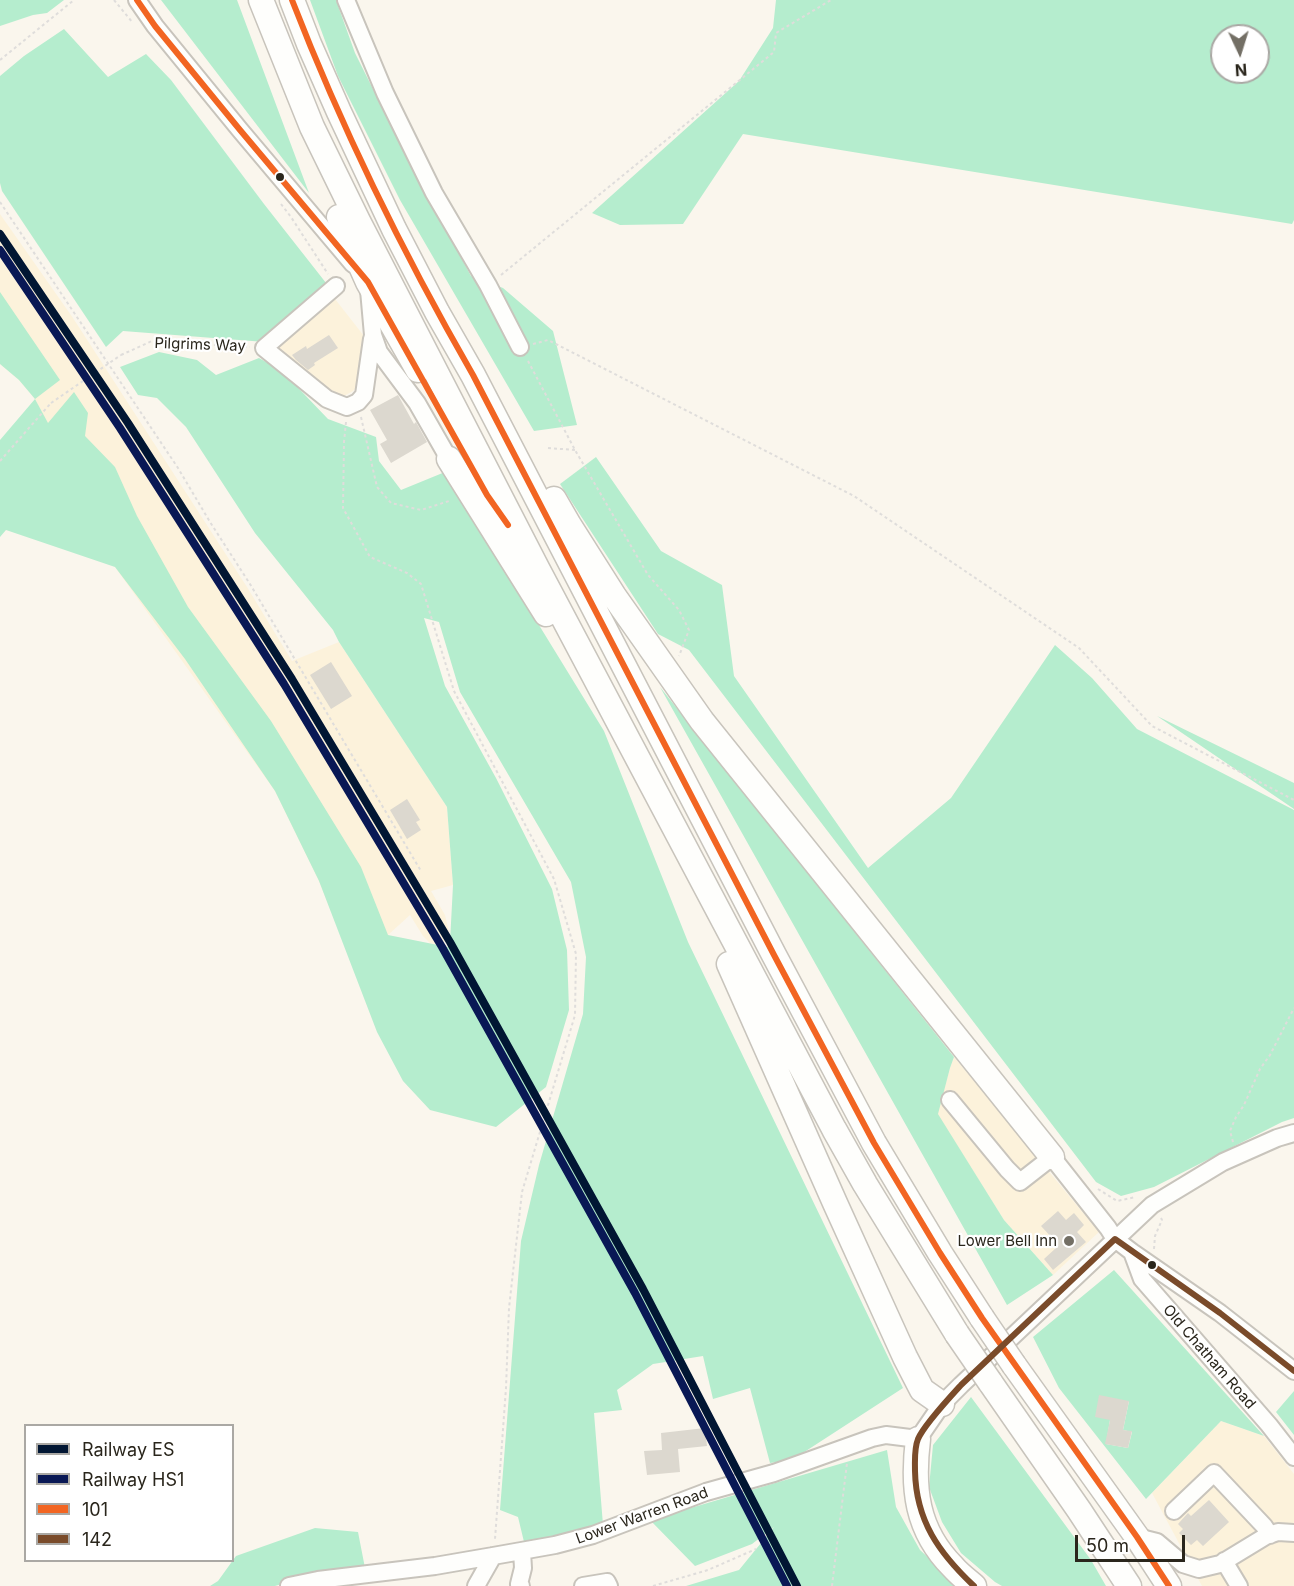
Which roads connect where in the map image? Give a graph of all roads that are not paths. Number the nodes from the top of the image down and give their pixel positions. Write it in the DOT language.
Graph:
graph roads {
  1 [pos="137,0"];
  2 [pos="261,0"];
  3 [pos="292,0"];
  4 [pos="346,0"];
  5 [pos="274,36"];
  6 [pos="368,282"];
  7 [pos="336,286"];
  8 [pos="373,335"];
  9 [pos="520,346"];
  10 [pos="473,375"];
  11 [pos="449,459"];
  12 [pos="538,570"];
  13 [pos="653,787"];
  14 [pos="709,894"];
  15 [pos="950,1100"];
  16 [pos="1294,1133"];
  17 [pos="1052,1157"];
  18 [pos="1115,1239"];
  19 [pos="1132,1252"];
  20 [pos="1294,1371"];
  21 [pos="942,1404"];
  22 [pos="918,1438"];
  23 [pos="1294,1457"];
  24 [pos="1174,1511"];
  25 [pos="1294,1533"];
  26 [pos="1270,1535"];
  27 [pos="1137,1537"];
  28 [pos="522,1551"];
  29 [pos="494,1557"];
  30 [pos="1224,1562"];
  31 [pos="289,1586"];
  32 [pos="476,1586"];
  33 [pos="521,1586"];
  34 [pos="583,1586"];
  35 [pos="609,1586"];
  36 [pos="974,1586"];
  37 [pos="1129,1586"];
  38 [pos="1169,1586"];
  39 [pos="1239,1586"];
  1 -- 6 [label="street"];
  2 -- 5 [label="highway"];
  3 -- 10 [label="highway"];
  4 -- 9 [label="street"];
  5 -- 6 [label="highway"];
  5 -- 12 [label="highway"];
  6 -- 8 [label="street"];
  6 -- 12 [label="highway"];
  7 -- 8 [label="street"];
  8 -- 11 [label="street"];
  10 -- 17 [label="highway"];
  10 -- 27 [label="highway, bridge"];
  11 -- 13 [label="highway"];
  12 -- 13 [label="highway"];
  13 -- 14 [label="highway"];
  14 -- 21 [label="highway"];
  14 -- 37 [label="highway, bridge"];
  15 -- 17 [label="street"];
  16 -- 18 [label="street"];
  17 -- 18 [label="street"];
  18 -- 19 [label="street"];
  18 -- 21 [label="street"];
  19 -- 20 [label="street"];
  19 -- 23 [label="street, Old Chatham Road"];
  21 -- 22 [label="street"];
  22 -- 28 [label="street, Lower Warren Road"];
  22 -- 36 [label="highway"];
  24 -- 26 [label="street"];
  25 -- 26 [label="street"];
  26 -- 30 [label="street"];
  27 -- 30 [label="street"];
  27 -- 38 [label="highway"];
  28 -- 29 [label="street, Lower Warren Road"];
  28 -- 33 [label="street"];
  29 -- 31 [label="street, Lower Warren Road"];
  29 -- 32 [label="street"];
  30 -- 39 [label="street"];
  34 -- 35 [label="street"];
}
